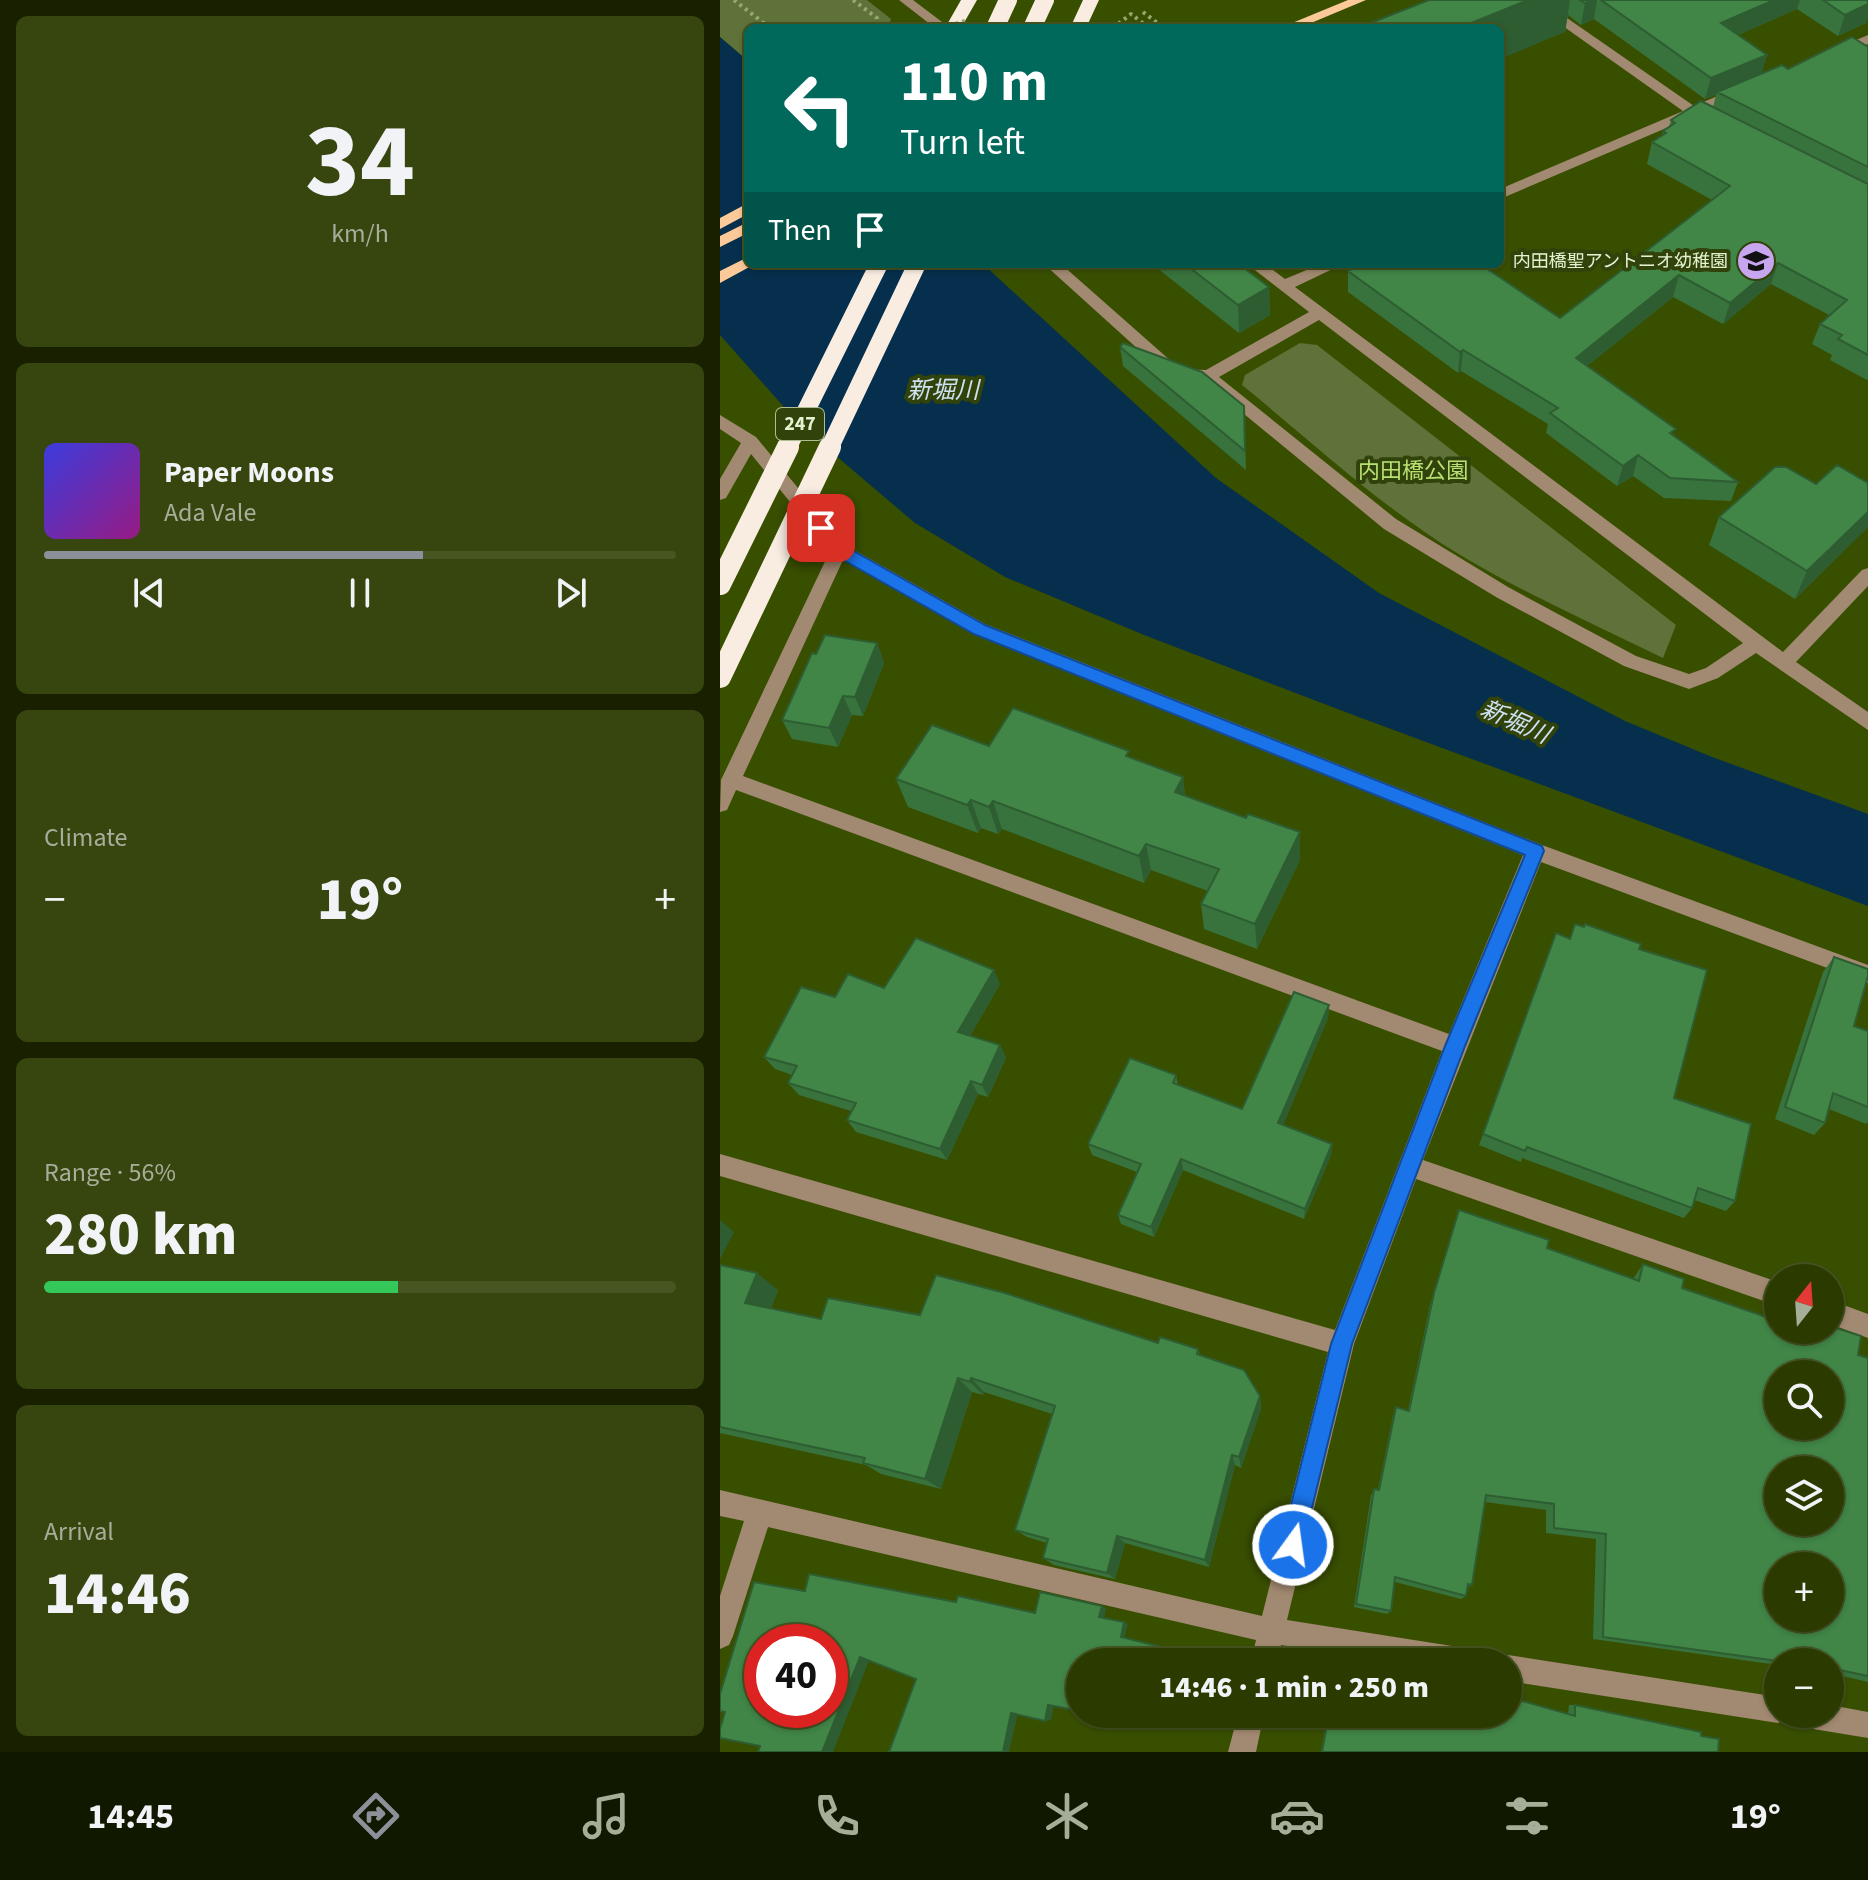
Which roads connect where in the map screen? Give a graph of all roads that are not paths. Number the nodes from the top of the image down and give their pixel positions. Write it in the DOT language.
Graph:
graph roads {
  1 [pos="905,0"];
  2 [pos="969,0"];
  3 [pos="1008,0"];
  4 [pos="1045,0"];
  5 [pos="1091,0"];
  6 [pos="1360,0"];
  7 [pos="1532,0"];
  8 [pos="938,24"];
  9 [pos="955,24"];
  10 [pos="997,24"];
  11 [pos="1034,24"];
  12 [pos="1080,24"];
  13 [pos="1297,24"];
  14 [pos="1868,39"];
  15 [pos="1825,56"];
  16 [pos="1754,86"];
  17 [pos="1691,112"];
  18 [pos="1708,121"];
  19 [pos="1504,192"];
  20 [pos="744,210"];
  21 [pos="720,224"];
  22 [pos="744,229"];
  23 [pos="720,242"];
  24 [pos="744,264"];
  25 [pos="877,268"];
  26 [pos="915,268"];
  27 [pos="1057,268"];
  28 [pos="1260,268"];
  29 [pos="1326,268"];
  30 [pos="720,278"];
  31 [pos="1283,286"];
  32 [pos="1318,314"];
  33 [pos="1208,376"];
  34 [pos="720,421"];
  35 [pos="750,441"];
  36 [pos="720,494"];
  37 [pos="839,550"];
  38 [pos="1868,575"];
  39 [pos="720,584"];
  40 [pos="1756,643"];
  41 [pos="1784,663"];
  42 [pos="720,677"];
  43 [pos="1868,722"];
  44 [pos="731,780"];
  45 [pos="720,804"];
  46 [pos="1535,851"];
  47 [pos="1868,974"];
  48 [pos="1455,1046"];
  49 [pos="720,1165"];
  50 [pos="1411,1167"];
  51 [pos="1764,1289"];
  52 [pos="1844,1317"];
  53 [pos="1868,1326"];
  54 [pos="1342,1344"];
  55 [pos="720,1503"];
  56 [pos="760,1512"];
  57 [pos="1272,1631"];
  58 [pos="720,1636"];
  59 [pos="1268,1648"];
  60 [pos="1381,1648"];
  61 [pos="1522,1670"];
  62 [pos="1764,1708"];
  63 [pos="1844,1721"];
  64 [pos="1868,1725"];
  65 [pos="1248,1728"];
  66 [pos="1242,1752"];
  1 -- 8 [label="street"];
  2 -- 9 [label="highway"];
  3 -- 10 [label="highway, bridge"];
  4 -- 11 [label="highway, bridge"];
  5 -- 12 [label="highway"];
  6 -- 13 [label="main road"];
  7 -- 17 [label="street"];
  14 -- 15 [label="street"];
  16 -- 17 [label="street"];
  17 -- 18 [label="street"];
  17 -- 19 [label="street"];
  20 -- 21 [label="main road"];
  22 -- 23 [label="main road"];
  24 -- 30 [label="main road"];
  25 -- 39 [label="highway, 247, bridge"];
  26 -- 42 [label="highway, 247, bridge"];
  27 -- 33 [label="street"];
  28 -- 31 [label="street"];
  29 -- 31 [label="street"];
  31 -- 32 [label="street"];
  32 -- 33 [label="street"];
  32 -- 40 [label="street"];
  33 -- 40 [label="street"];
  34 -- 35 [label="street"];
  35 -- 36 [label="street"];
  35 -- 37 [label="street"];
  37 -- 44 [label="street"];
  37 -- 46 [label="street"];
  38 -- 41 [label="street"];
  40 -- 41 [label="street"];
  41 -- 43 [label="street"];
  44 -- 45 [label="street"];
  44 -- 48 [label="street"];
  46 -- 47 [label="street"];
  46 -- 48 [label="street"];
  48 -- 50 [label="street"];
  49 -- 54 [label="street"];
  50 -- 51 [label="street"];
  50 -- 54 [label="street"];
  52 -- 53 [label="street"];
  54 -- 57 [label="street"];
  55 -- 56 [label="street"];
  56 -- 57 [label="street"];
  56 -- 58 [label="street"];
  57 -- 59 [label="street"];
  57 -- 60 [label="street"];
  61 -- 62 [label="street"];
  63 -- 64 [label="street"];
  65 -- 66 [label="street"];
}
